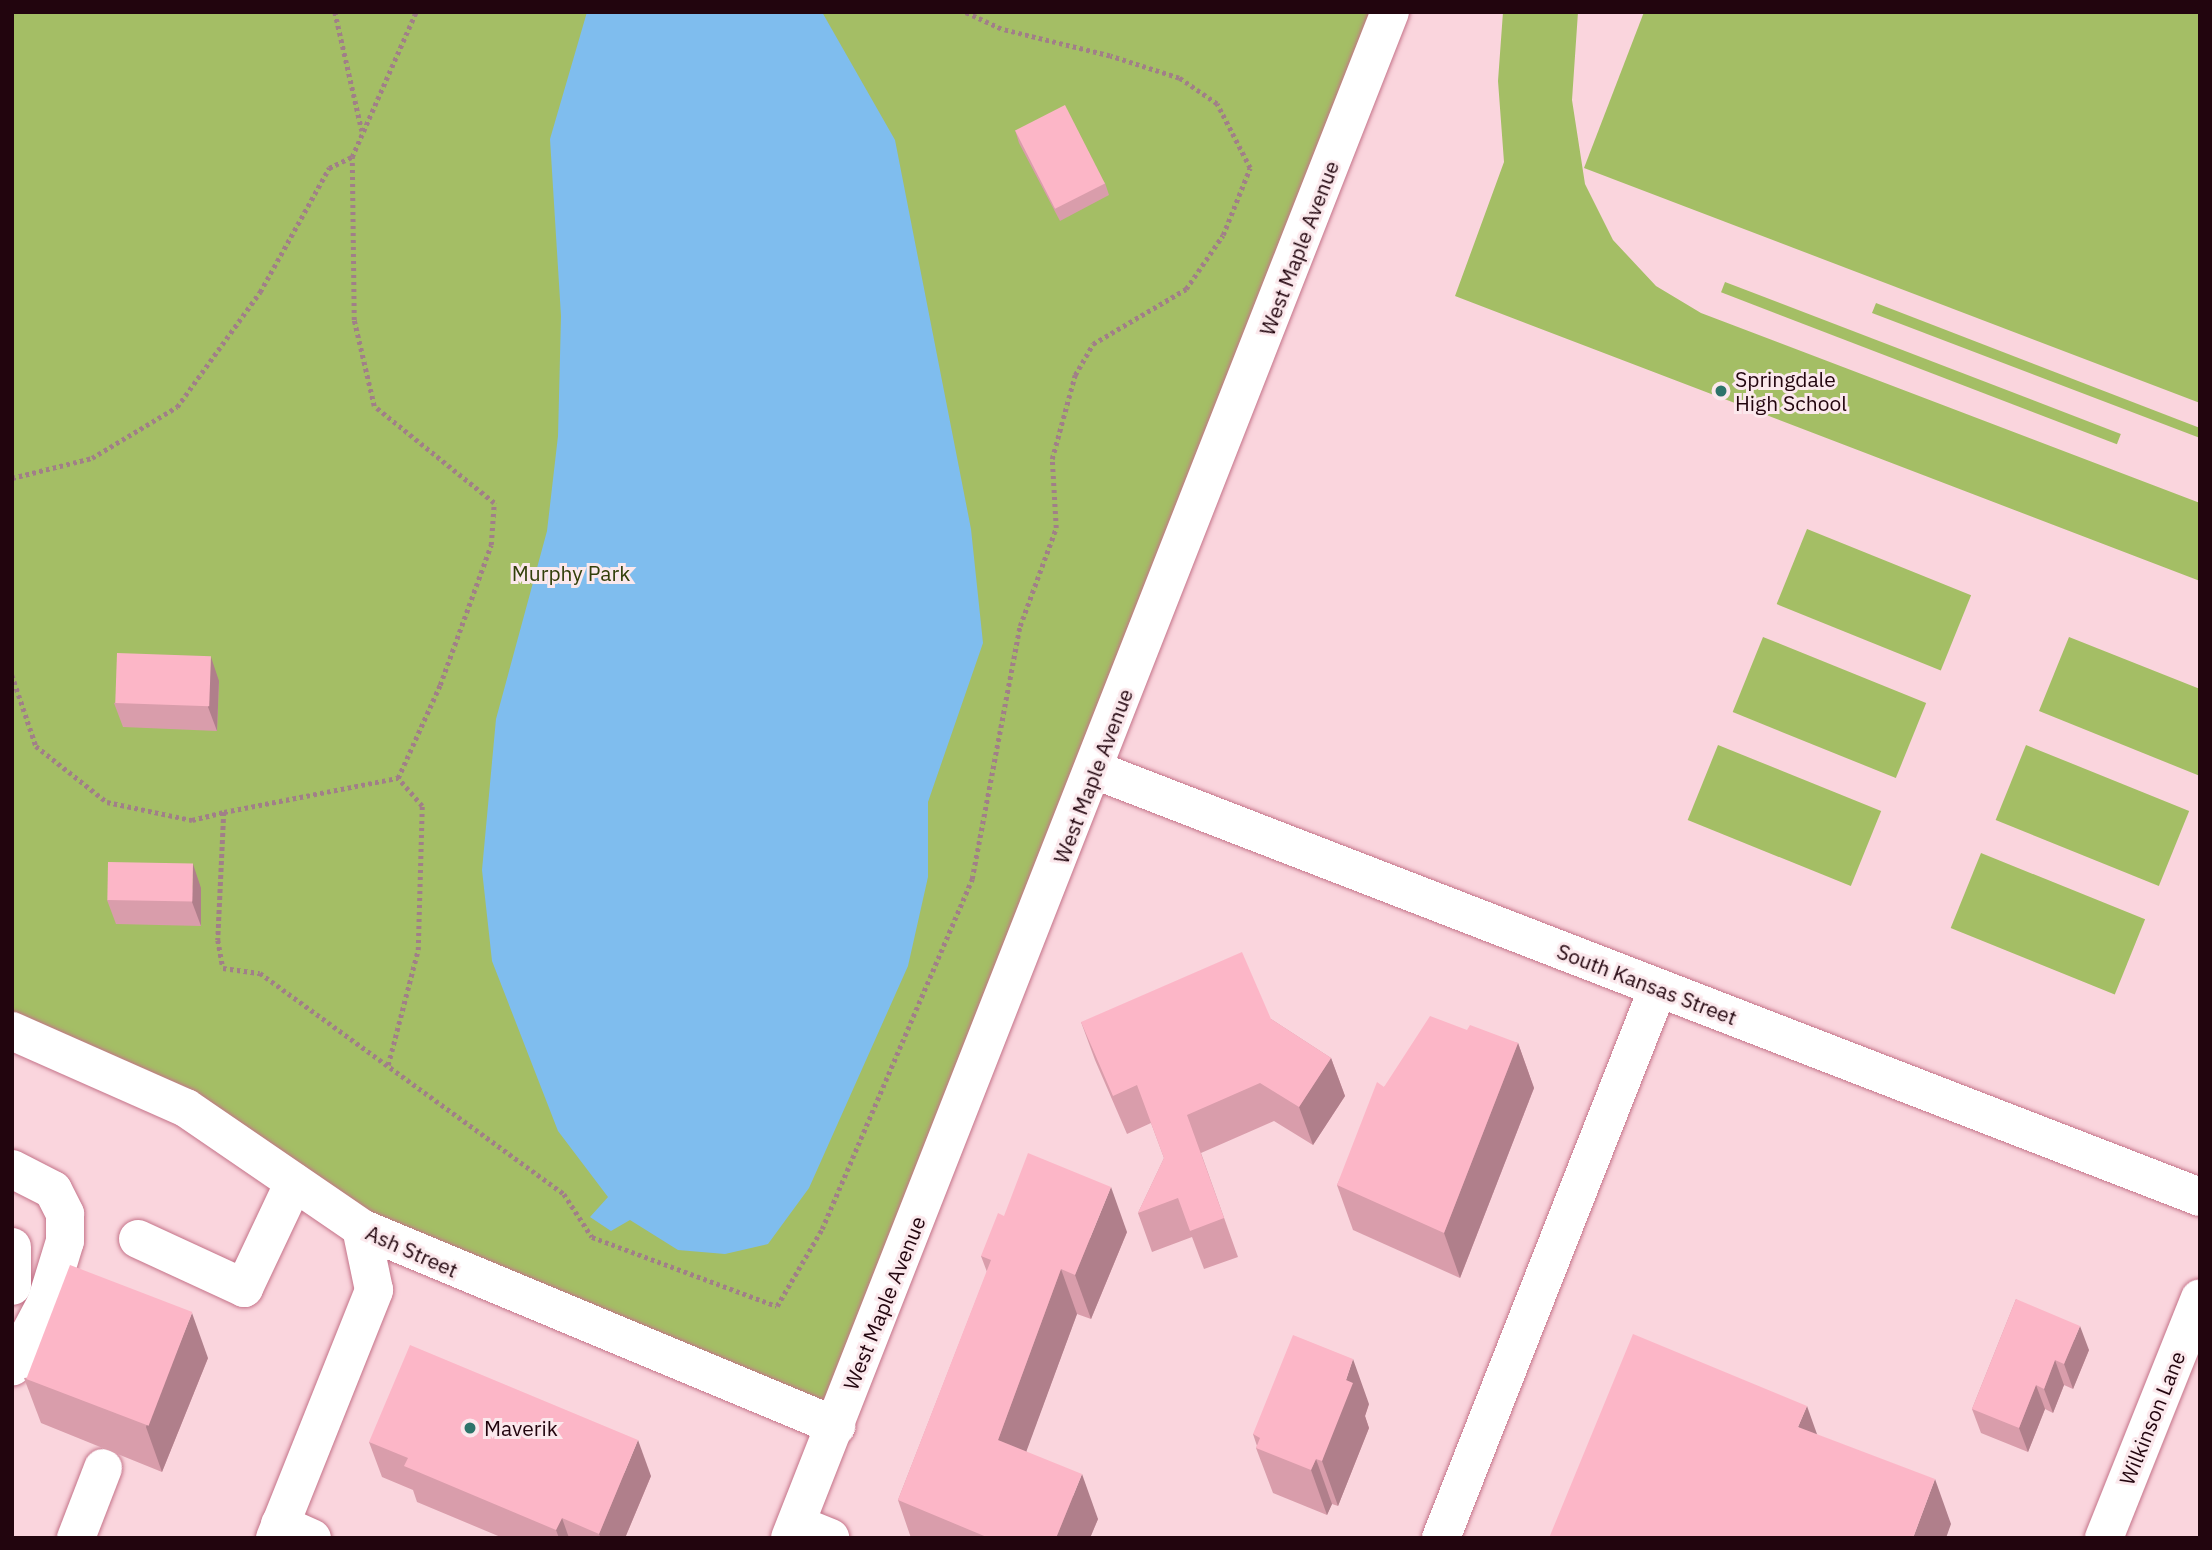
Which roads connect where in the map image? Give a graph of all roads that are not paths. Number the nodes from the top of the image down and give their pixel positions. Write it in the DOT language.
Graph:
graph roads {
  1 [pos="1390,12"];
  2 [pos="1096,770"];
  3 [pos="1658,988"];
  4 [pos="12,1031"];
  5 [pos="12,1168"];
  6 [pos="294,1182"];
  7 [pos="2200,1197"];
  8 [pos="361,1228"];
  9 [pos="138,1239"];
  10 [pos="12,1247"];
  11 [pos="12,1286"];
  12 [pos="2200,1298"];
  13 [pos="12,1367"];
  14 [pos="836,1426"];
  15 [pos="103,1468"];
  16 [pos="289,1533"];
  17 [pos="805,1533"];
  18 [pos="76,1538"];
  19 [pos="1441,1538"];
  20 [pos="2104,1538"];
  1 -- 2 [label="street, West Maple Avenue"];
  2 -- 3 [label="street, South Kansas Street"];
  2 -- 14 [label="street, West Maple Avenue"];
  3 -- 7 [label="street, South Kansas Street"];
  3 -- 19 [label="street"];
  4 -- 6 [label="street, Ash Street"];
  5 -- 13 [label="street"];
  6 -- 8 [label="street, Ash Street"];
  6 -- 9 [label="street"];
  8 -- 14 [label="street, Ash Street"];
  8 -- 16 [label="street"];
  10 -- 11 [label="street"];
  12 -- 20 [label="street, Wilkinson Lane"];
  14 -- 17 [label="street, West Maple Avenue"];
  15 -- 18 [label="street"];
}
